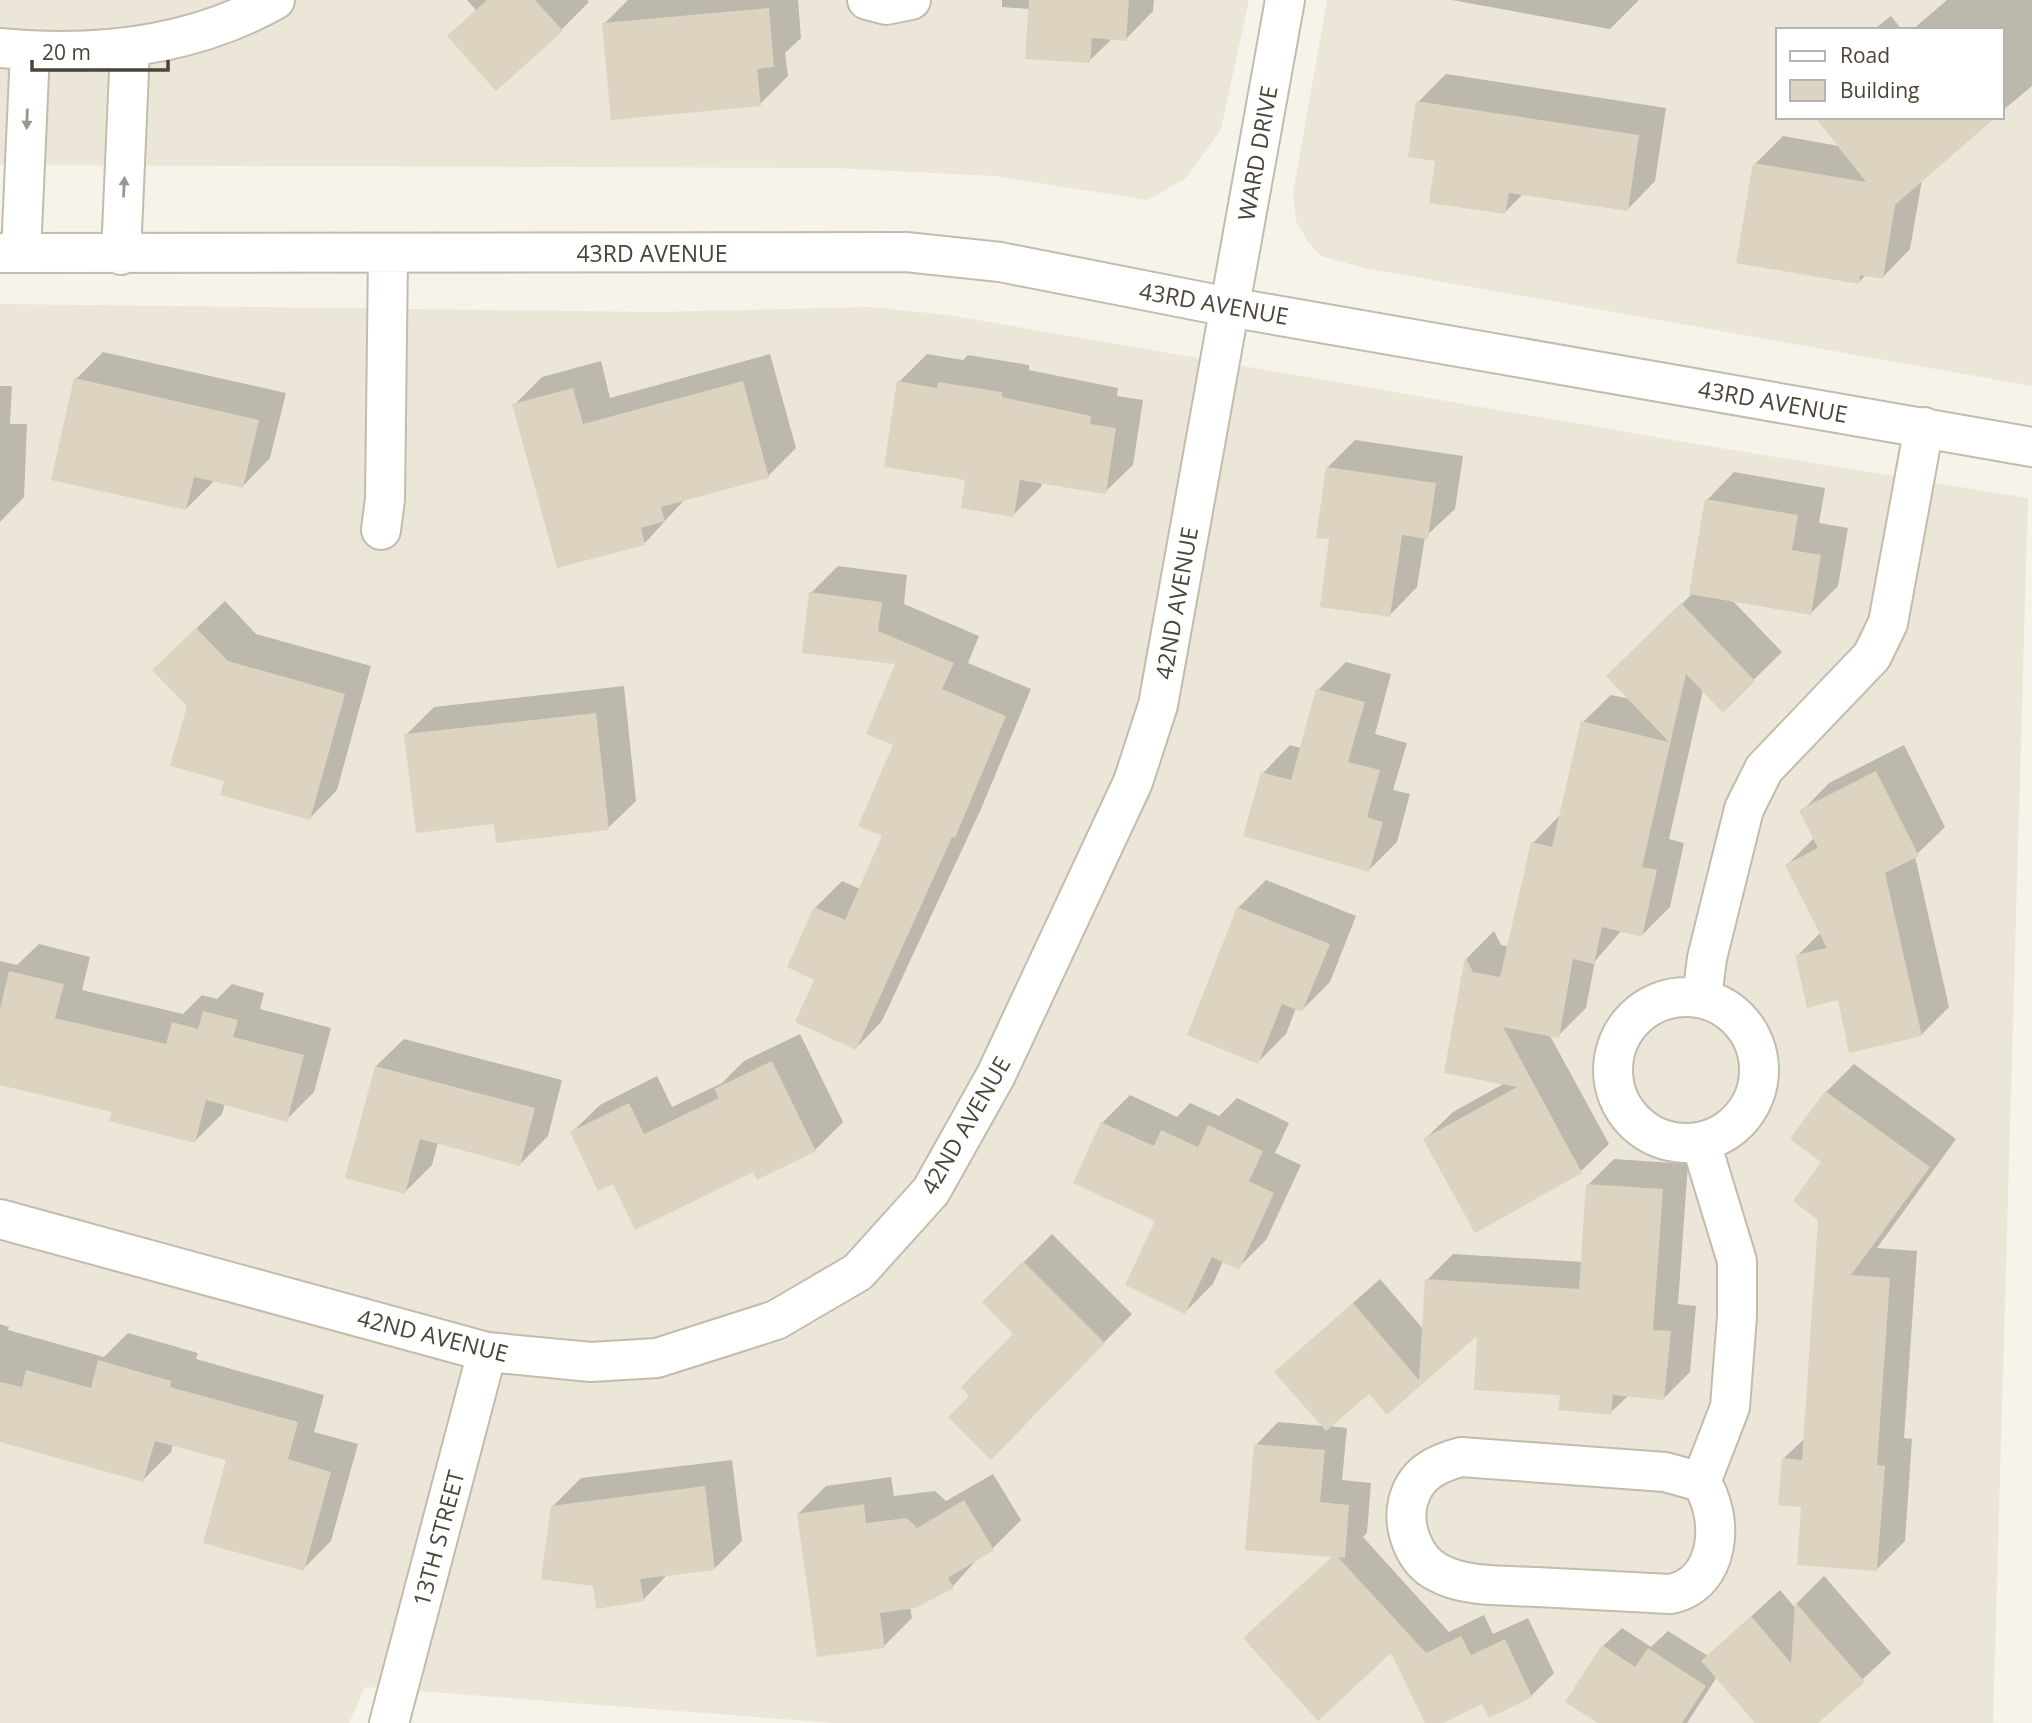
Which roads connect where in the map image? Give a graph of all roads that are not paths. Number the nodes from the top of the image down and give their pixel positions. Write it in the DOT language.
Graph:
graph roads {
  1 [pos="275,0"];
  2 [pos="867,0"];
  3 [pos="911,0"];
  4 [pos="1285,0"];
  5 [pos="130,48"];
  6 [pos="15,49"];
  7 [pos="10,253"];
  8 [pos="121,255"];
  9 [pos="388,255"];
  10 [pos="1229,307"];
  11 [pos="1923,428"];
  12 [pos="2032,447"];
  13 [pos="381,530"];
  14 [pos="1702,998"];
  15 [pos="1701,1143"];
  16 [pos="0,1219"];
  17 [pos="487,1352"];
  18 [pos="1701,1482"];
  19 [pos="389,1723"];
  1 -- 5 [label="street"];
  2 -- 3 [label="street"];
  4 -- 10 [label="street, WARD DRIVE"];
  5 -- 6 [label="street"];
  8 -- 5 [label="street, one-way"];
  6 -- 7 [label="street, one-way"];
  7 -- 8 [label="street, 43RD AVENUE"];
  8 -- 9 [label="street, 43RD AVENUE"];
  9 -- 10 [label="street, 43RD AVENUE"];
  9 -- 13 [label="street"];
  10 -- 11 [label="street, 43RD AVENUE"];
  10 -- 17 [label="street, 42ND AVENUE"];
  11 -- 12 [label="street, 43RD AVENUE"];
  11 -- 14 [label="street"];
  14 -- 15 [label="street"];
  14 -- 15 [label="street"];
  15 -- 18 [label="street"];
  16 -- 17 [label="street, 42ND AVENUE"];
  17 -- 19 [label="street, 13TH STREET"];
  18 -- 18 [label="street"];
}
